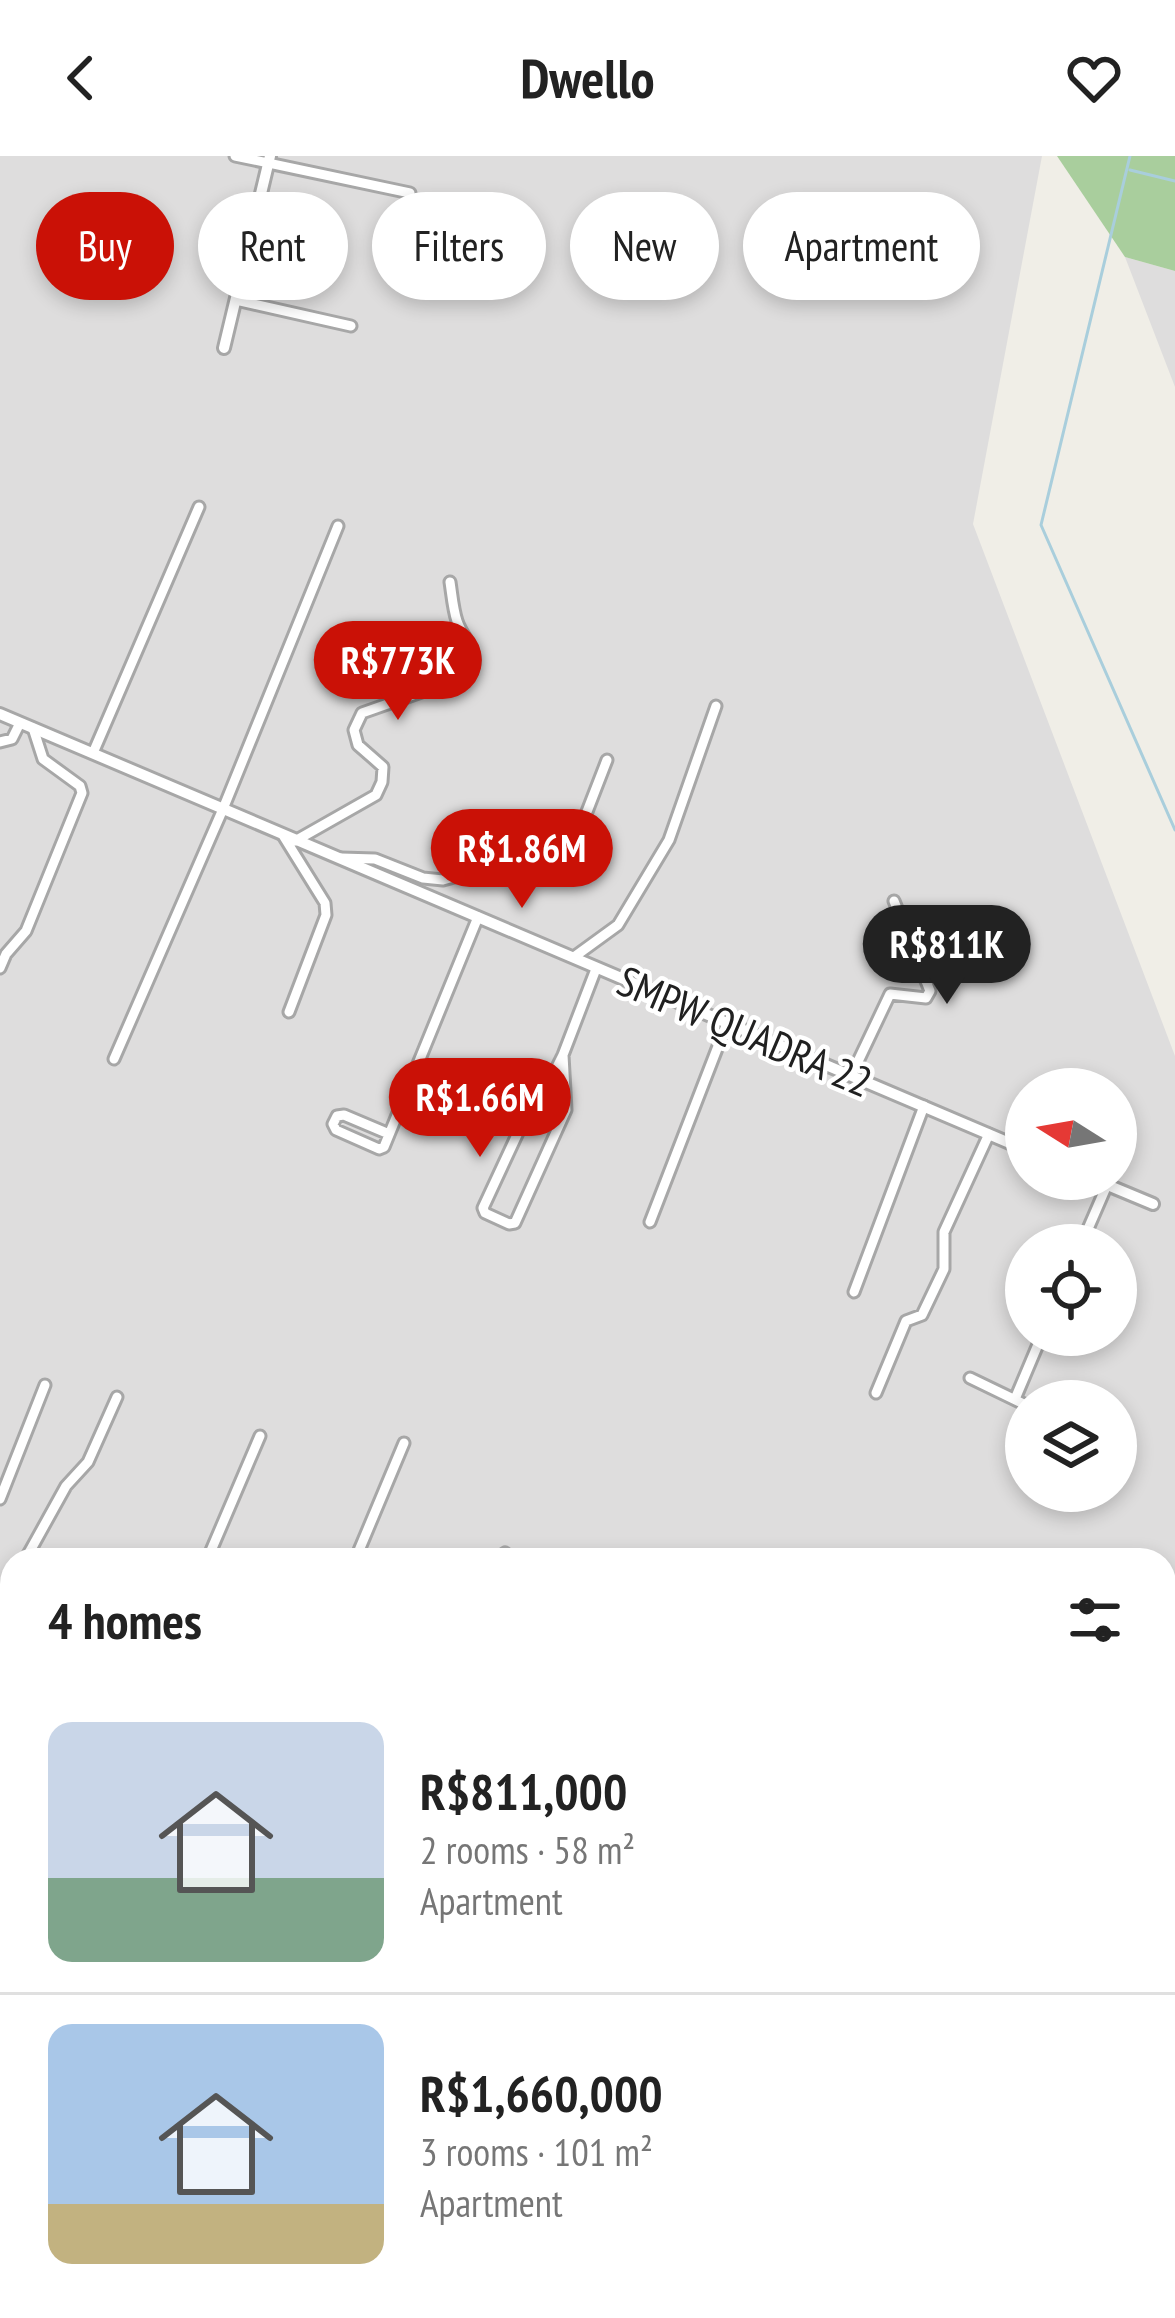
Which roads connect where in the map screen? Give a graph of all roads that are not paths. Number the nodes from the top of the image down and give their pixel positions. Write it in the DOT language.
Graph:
graph roads {
  1 [pos="235,156"];
  2 [pos="269,160"];
  3 [pos="261,192"];
  4 [pos="406,192"];
  5 [pos="236,300"];
  6 [pos="351,326"];
  7 [pos="224,349"];
  8 [pos="200,508"];
  9 [pos="338,526"];
  10 [pos="450,582"];
  11 [pos="716,706"];
  12 [pos="0,714"];
  13 [pos="27,725"];
  14 [pos="0,742"];
  15 [pos="93,753"];
  16 [pos="607,760"];
  17 [pos="223,808"];
  18 [pos="290,839"];
  19 [pos="341,857"];
  20 [pos="894,901"];
  21 [pos="478,917"];
  22 [pos="574,957"];
  23 [pos="0,968"];
  24 [pos="596,969"];
  25 [pos="289,1012"];
  26 [pos="728,1023"];
  27 [pos="563,1054"];
  28 [pos="114,1059"];
  29 [pos="852,1074"];
  30 [pos="925,1106"];
  31 [pos="376,1128"];
  32 [pos="389,1134"];
  33 [pos="989,1134"];
  34 [pos="1005,1141"];
  35 [pos="369,1144"];
  36 [pos="1137,1197"];
  37 [pos="1153,1204"];
  38 [pos="650,1222"];
  39 [pos="854,1292"];
  40 [pos="970,1378"];
  41 [pos="45,1385"];
  42 [pos="876,1393"];
  43 [pos="1005,1394"];
  44 [pos="117,1397"];
  45 [pos="260,1436"];
  46 [pos="404,1443"];
  47 [pos="0,1499"];
  48 [pos="32,1548"];
  49 [pos="212,1548"];
  50 [pos="360,1548"];
  1 -- 2 [label="street"];
  2 -- 3 [label="street"];
  2 -- 4 [label="street"];
  5 -- 6 [label="street"];
  5 -- 7 [label="street"];
  8 -- 15 [label="street"];
  9 -- 17 [label="street"];
  10 -- 18 [label="street"];
  11 -- 22 [label="street"];
  12 -- 13 [label="street, SMPW QUADRA 22"];
  13 -- 14 [label="street"];
  13 -- 15 [label="street, SMPW QUADRA 22"];
  13 -- 23 [label="street"];
  15 -- 17 [label="street, SMPW QUADRA 22"];
  16 -- 19 [label="street"];
  17 -- 18 [label="street, SMPW QUADRA 22"];
  17 -- 28 [label="street"];
  18 -- 19 [label="street, SMPW QUADRA 22"];
  18 -- 25 [label="street"];
  19 -- 21 [label="street, SMPW QUADRA 22"];
  20 -- 29 [label="street"];
  21 -- 22 [label="street, SMPW QUADRA 22"];
  21 -- 32 [label="street"];
  22 -- 24 [label="street, SMPW QUADRA 22"];
  24 -- 26 [label="street, SMPW QUADRA 22"];
  24 -- 27 [label="street"];
  26 -- 29 [label="street, SMPW QUADRA 22"];
  26 -- 38 [label="street"];
  27 -- 27 [label="street"];
  29 -- 30 [label="street, SMPW QUADRA 22"];
  30 -- 33 [label="street, SMPW QUADRA 22"];
  30 -- 39 [label="street"];
  31 -- 32 [label="street"];
  31 -- 35 [label="street"];
  31 -- 35 [label="street"];
  32 -- 35 [label="street"];
  33 -- 34 [label="street, SMPW QUADRA 22"];
  33 -- 42 [label="street"];
  36 -- 37 [label="street"];
  40 -- 43 [label="street"];
  41 -- 47 [label="street"];
  44 -- 48 [label="street"];
  45 -- 49 [label="street"];
  46 -- 50 [label="street"];
}
